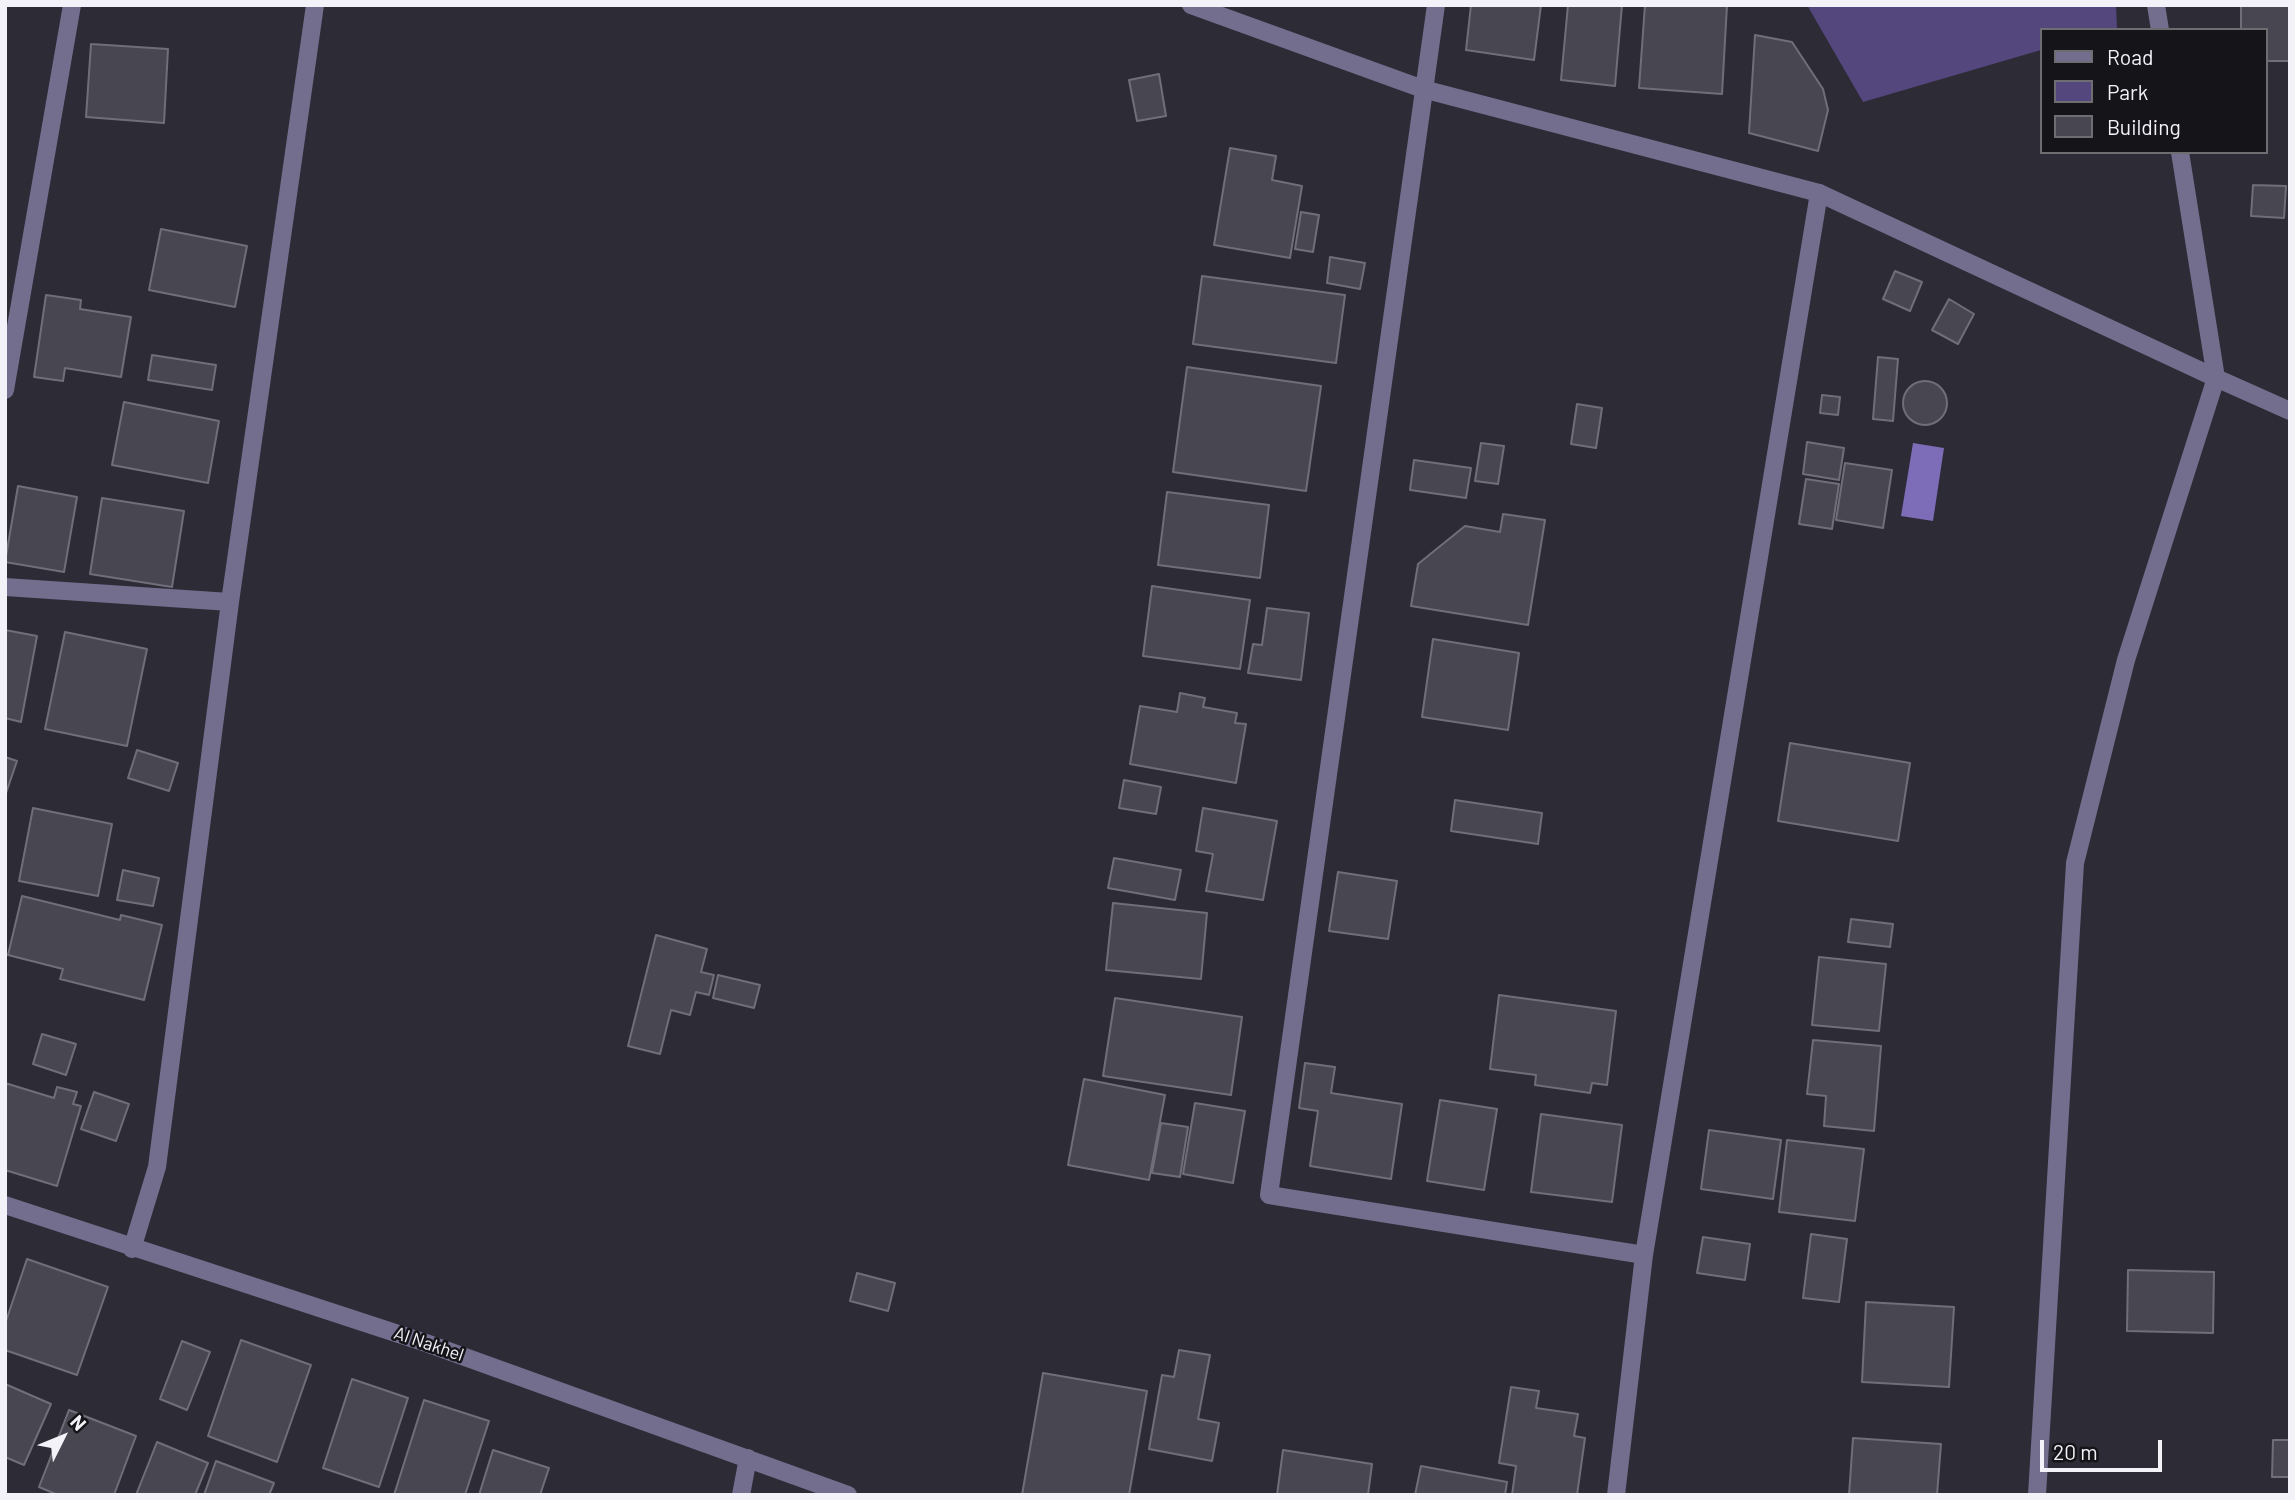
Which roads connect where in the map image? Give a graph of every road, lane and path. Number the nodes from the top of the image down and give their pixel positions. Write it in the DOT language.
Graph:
graph roads {
  1 [pos="72,5"];
  2 [pos="315,5"];
  3 [pos="1191,5"];
  4 [pos="1436,5"];
  5 [pos="2156,5"];
  6 [pos="2160,28"];
  7 [pos="1423,89"];
  8 [pos="2180,154"];
  9 [pos="1819,193"];
  10 [pos="2216,377"];
  11 [pos="5,390"];
  12 [pos="2290,411"];
  13 [pos="5,587"];
  14 [pos="230,601"];
  15 [pos="5,1205"];
  16 [pos="132,1248"];
  17 [pos="1644,1255"];
  18 [pos="748,1458"];
  19 [pos="741,1495"];
  20 [pos="848,1495"];
  21 [pos="1616,1495"];
  22 [pos="2037,1495"];
  1 -- 11 [label="street"];
  2 -- 14 [label="street"];
  3 -- 7 [label="street"];
  4 -- 7 [label="street"];
  5 -- 6 [label="street"];
  7 -- 9 [label="street"];
  7 -- 17 [label="street"];
  8 -- 10 [label="street"];
  9 -- 10 [label="street"];
  9 -- 17 [label="street"];
  10 -- 12 [label="street"];
  10 -- 22 [label="street"];
  13 -- 14 [label="street"];
  14 -- 16 [label="street"];
  15 -- 16 [label="street, Al Nakhel"];
  16 -- 18 [label="street, Al Nakhel"];
  17 -- 21 [label="street"];
  18 -- 19 [label="street"];
  18 -- 20 [label="street, Al Nakhel"];
}
